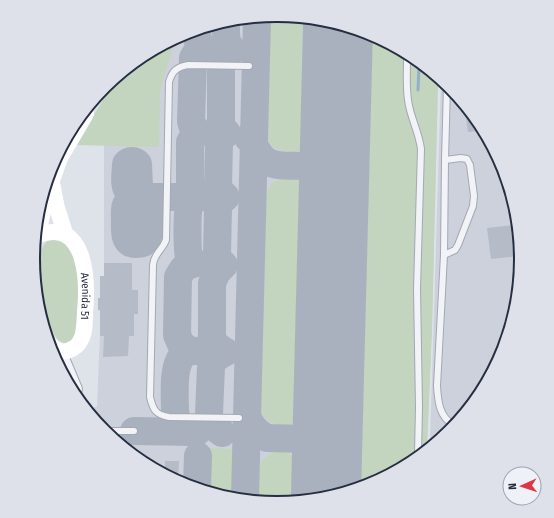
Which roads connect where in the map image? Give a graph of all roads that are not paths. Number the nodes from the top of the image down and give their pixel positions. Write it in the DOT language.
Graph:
graph roads {
  1 [pos="407,61"];
  2 [pos="249,66"];
  3 [pos="447,96"];
  4 [pos="445,160"];
  5 [pos="53,184"];
  6 [pos="64,233"];
  7 [pos="42,234"];
  8 [pos="444,255"];
  9 [pos="57,348"];
  10 [pos="239,418"];
  11 [pos="449,422"];
  12 [pos="114,431"];
  13 [pos="134,431"];
  14 [pos="418,449"];
  1 -- 14 [label="lane"];
  2 -- 10 [label="lane"];
  3 -- 4 [label="lane"];
  4 -- 8 [label="lane"];
  4 -- 8 [label="lane"];
  5 -- 6 [label="main road, Avenida 51"];
  6 -- 7 [label="main road, Avenida 51"];
  6 -- 9 [label="main road, Avenida 51"];
  8 -- 11 [label="lane"];
  12 -- 13 [label="lane"];
}
